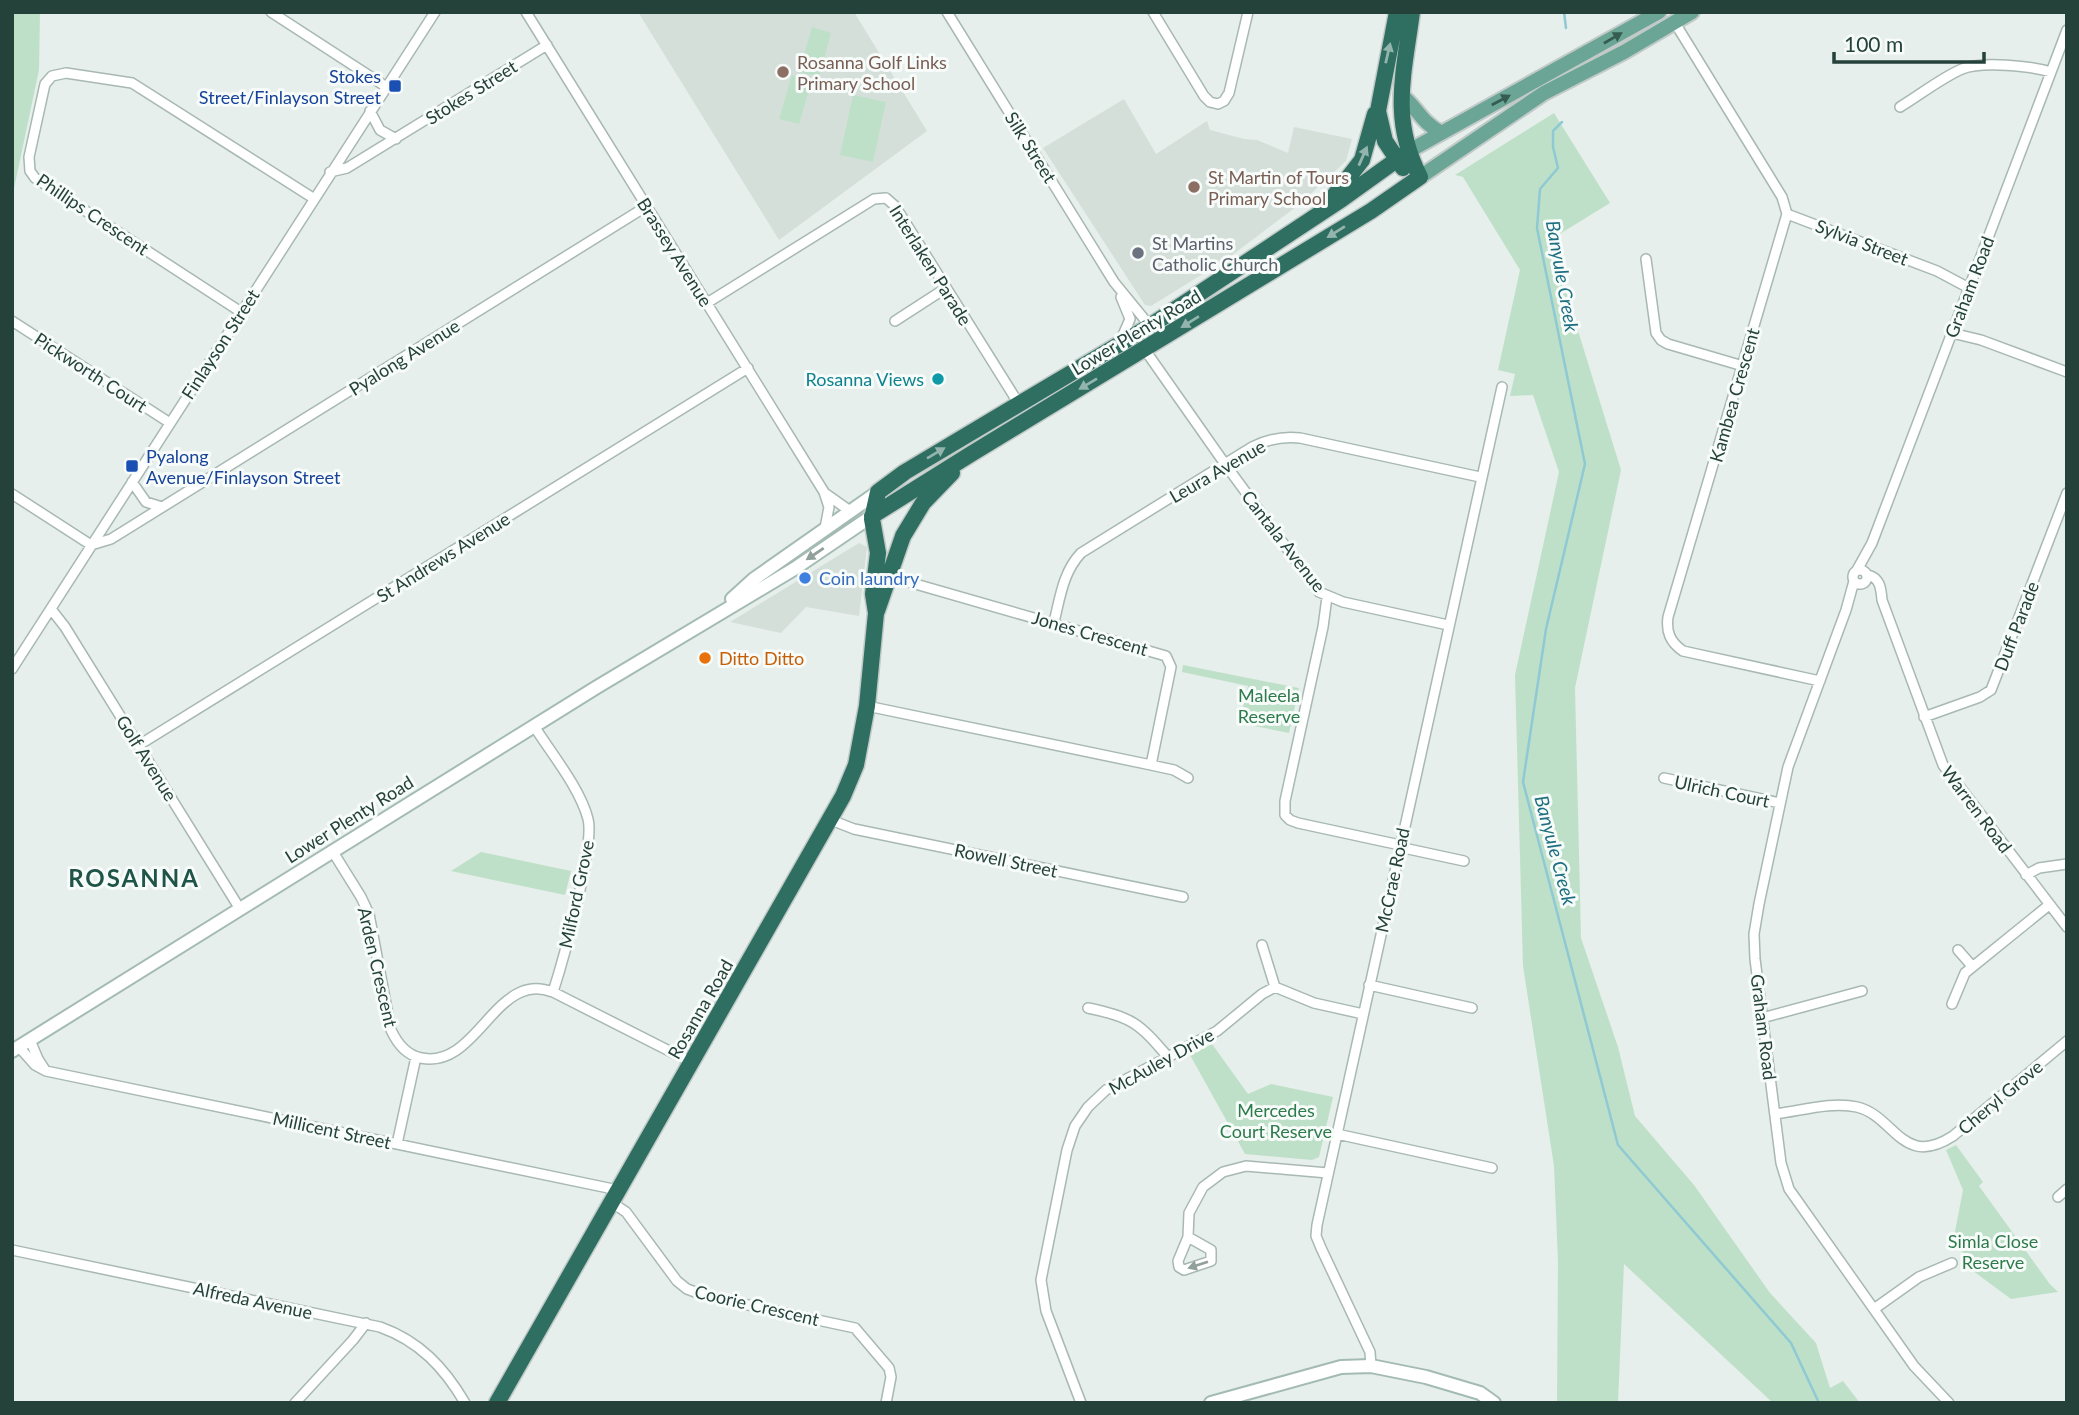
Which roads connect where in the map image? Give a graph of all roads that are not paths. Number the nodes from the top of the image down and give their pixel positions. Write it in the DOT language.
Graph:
graph roads {
  1 [pos="271,12"];
  2 [pos="526,12"];
  3 [pos="947,12"];
  4 [pos="1153,12"];
  5 [pos="1248,12"];
  6 [pos="1397,12"];
  7 [pos="1412,12"];
  8 [pos="1659,12"];
  9 [pos="1692,12"];
  10 [pos="431,15"];
  11 [pos="1675,23"];
  12 [pos="2067,30"];
  13 [pos="547,45"];
  14 [pos="2051,72"];
  15 [pos="386,86"];
  16 [pos="1380,94"];
  17 [pos="1401,95"];
  18 [pos="1900,107"];
  19 [pos="370,111"];
  20 [pos="1440,132"];
  21 [pos="396,139"];
  22 [pos="1403,155"];
  23 [pos="330,172"];
  24 [pos="1416,179"];
  25 [pos="1365,184"];
  26 [pos="1393,195"];
  27 [pos="313,198"];
  28 [pos="647,206"];
  29 [pos="1787,214"];
  30 [pos="1317,216"];
  31 [pos="1646,259"];
  32 [pos="1114,282"];
  33 [pos="1971,284"];
  34 [pos="946,288"];
  35 [pos="707,303"];
  36 [pos="241,312"];
  37 [pos="12,321"];
  38 [pos="895,321"];
  39 [pos="1150,326"];
  40 [pos="1953,329"];
  41 [pos="1119,344"];
  42 [pos="1145,350"];
  43 [pos="1743,366"];
  44 [pos="748,368"];
  45 [pos="2067,372"];
  46 [pos="1502,387"];
  47 [pos="1019,404"];
  48 [pos="170,423"];
  49 [pos="971,454"];
  50 [pos="1225,464"];
  51 [pos="905,472"];
  52 [pos="1480,477"];
  53 [pos="928,480"];
  54 [pos="132,482"];
  55 [pos="878,491"];
  56 [pos="824,492"];
  57 [pos="2067,493"];
  58 [pos="12,494"];
  59 [pos="891,504"];
  60 [pos="162,508"];
  61 [pos="850,511"];
  62 [pos="872,516"];
  63 [pos="825,528"];
  64 [pos="903,536"];
  65 [pos="91,545"];
  66 [pos="1862,578"];
  67 [pos="905,581"];
  68 [pos="1327,597"];
  69 [pos="51,609"];
  70 [pos="876,613"];
  71 [pos="707,620"];
  72 [pos="1054,622"];
  73 [pos="1448,625"];
  74 [pos="16,655"];
  75 [pos="12,669"];
  76 [pos="1820,681"];
  77 [pos="867,706"];
  78 [pos="1924,717"];
  79 [pos="534,726"];
  80 [pos="139,746"];
  81 [pos="1151,765"];
  82 [pos="1188,778"];
  83 [pos="1664,778"];
  84 [pos="1780,803"];
  85 [pos="831,820"];
  86 [pos="1400,846"];
  87 [pos="333,852"];
  88 [pos="1464,861"];
  89 [pos="2067,864"];
  90 [pos="2026,875"];
  91 [pos="1183,897"];
  92 [pos="2049,905"];
  93 [pos="240,909"];
  94 [pos="2067,927"];
  95 [pos="1262,945"];
  96 [pos="1958,950"];
  97 [pos="1972,966"];
  98 [pos="1369,985"];
  99 [pos="1275,987"];
  100 [pos="1862,990"];
  101 [pos="553,992"];
  102 [pos="1952,1004"];
  103 [pos="1088,1008"];
  104 [pos="1472,1008"];
  105 [pos="1363,1014"];
  106 [pos="1762,1018"];
  107 [pos="2067,1041"];
  108 [pos="21,1046"];
  109 [pos="416,1057"];
  110 [pos="1168,1057"];
  111 [pos="691,1062"];
  112 [pos="1775,1114"];
  113 [pos="1337,1134"];
  114 [pos="397,1144"];
  115 [pos="1492,1168"];
  116 [pos="1328,1173"];
  117 [pos="2067,1189"];
  118 [pos="615,1196"];
  119 [pos="2058,1197"];
  120 [pos="1188,1237"];
  121 [pos="12,1250"];
  122 [pos="1952,1263"];
  123 [pos="1874,1309"];
  124 [pos="366,1323"];
  125 [pos="1371,1366"];
  126 [pos="295,1403"];
  127 [pos="465,1403"];
  128 [pos="497,1403"];
  129 [pos="886,1403"];
  130 [pos="1081,1403"];
  131 [pos="1211,1403"];
  132 [pos="1494,1403"];
  133 [pos="1949,1403"];
  1 -- 15 [label="street"];
  2 -- 13 [label="street, Brassey Avenue"];
  3 -- 32 [label="street, Silk Street"];
  4 -- 5 [label="street"];
  16 -- 6 [label="highway, one-way"];
  7 -- 17 [label="highway"];
  20 -- 8 [label="main road, Lower Plenty Road, one-way"];
  9 -- 11 [label="main road, Lower Plenty Road"];
  10 -- 15 [label="street, Finlayson Street"];
  11 -- 24 [label="main road, Lower Plenty Road"];
  11 -- 29 [label="street"];
  12 -- 14 [label="street, Graham Road"];
  13 -- 21 [label="street, Stokes Street"];
  13 -- 28 [label="street, Brassey Avenue"];
  14 -- 18 [label="street"];
  14 -- 33 [label="street, Graham Road"];
  15 -- 19 [label="street, Finlayson Street"];
  16 -- 22 [label="highway"];
  30 -- 16 [label="highway, one-way"];
  17 -- 20 [label="main road"];
  17 -- 22 [label="highway"];
  19 -- 21 [label="street"];
  19 -- 23 [label="street, Finlayson Street"];
  20 -- 22 [label="main road, Lower Plenty Road"];
  21 -- 23 [label="street, Stokes Street"];
  22 -- 24 [label="highway"];
  22 -- 25 [label="highway, Lower Plenty Road"];
  23 -- 27 [label="street, Finlayson Street"];
  24 -- 26 [label="highway, Lower Plenty Road"];
  25 -- 26 [label="highway"];
  25 -- 30 [label="highway, Lower Plenty Road"];
  26 -- 42 [label="highway, Lower Plenty Road, one-way"];
  27 -- 36 [label="street, Finlayson Street"];
  27 -- 36 [label="street, Phillips Crescent"];
  28 -- 35 [label="street, Brassey Avenue"];
  28 -- 60 [label="street, Pyalong Avenue"];
  29 -- 33 [label="street, Sylvia Street"];
  29 -- 43 [label="street, Kambea Crescent"];
  30 -- 39 [label="highway, Lower Plenty Road"];
  31 -- 43 [label="street"];
  32 -- 39 [label="street, Silk Street"];
  32 -- 41 [label="street, Silk Street"];
  33 -- 40 [label="street, Graham Road"];
  34 -- 35 [label="street, Interlaken Parade"];
  34 -- 38 [label="street"];
  34 -- 47 [label="street, Interlaken Parade"];
  35 -- 44 [label="street, Brassey Avenue"];
  36 -- 48 [label="street, Finlayson Street"];
  37 -- 48 [label="street, Pickworth Court"];
  39 -- 41 [label="highway, Lower Plenty Road"];
  40 -- 45 [label="street"];
  40 -- 66 [label="street, Graham Road"];
  41 -- 47 [label="highway, Lower Plenty Road"];
  42 -- 49 [label="highway, Lower Plenty Road, one-way"];
  42 -- 50 [label="street, Cantala Avenue"];
  43 -- 76 [label="street, Kambea Crescent"];
  44 -- 56 [label="street, Brassey Avenue"];
  44 -- 80 [label="street, St Andrews Avenue"];
  46 -- 52 [label="street, McCrae Road"];
  51 -- 47 [label="highway, Lower Plenty Road, one-way"];
  48 -- 54 [label="street, Finlayson Street"];
  49 -- 53 [label="highway, Lower Plenty Road"];
  49 -- 64 [label="highway, Rosanna Road"];
  50 -- 52 [label="street, Leura Avenue"];
  50 -- 68 [label="street, Cantala Avenue"];
  50 -- 72 [label="street, Leura Avenue"];
  51 -- 53 [label="highway"];
  51 -- 55 [label="highway, Lower Plenty Road"];
  52 -- 73 [label="street, McCrae Road"];
  53 -- 59 [label="highway, Lower Plenty Road"];
  54 -- 60 [label="street"];
  54 -- 65 [label="street, Finlayson Street"];
  55 -- 59 [label="highway"];
  55 -- 61 [label="main road, Lower Plenty Road"];
  55 -- 62 [label="highway, Rosanna Road"];
  56 -- 61 [label="street, Brassey Avenue"];
  56 -- 63 [label="street, Brassey Avenue"];
  57 -- 78 [label="street, Duff Parade"];
  58 -- 65 [label="street"];
  59 -- 62 [label="highway, Lower Plenty Road"];
  59 -- 64 [label="highway"];
  60 -- 65 [label="street, Pyalong Avenue"];
  61 -- 63 [label="main road, Lower Plenty Road"];
  62 -- 70 [label="highway, Rosanna Road"];
  62 -- 71 [label="main road, Lower Plenty Road, one-way"];
  63 -- 71 [label="main road, Lower Plenty Road"];
  64 -- 70 [label="highway, Rosanna Road"];
  65 -- 69 [label="street, Finlayson Street"];
  66 -- 76 [label="street, Graham Road"];
  66 -- 78 [label="street, Warren Road"];
  67 -- 72 [label="street, Jones Crescent"];
  68 -- 73 [label="street, Cantala Avenue"];
  68 -- 86 [label="street"];
  69 -- 74 [label="street, Finlayson Street"];
  69 -- 80 [label="street, Golf Avenue"];
  70 -- 77 [label="highway, Rosanna Road"];
  71 -- 79 [label="main road, Lower Plenty Road"];
  72 -- 81 [label="street, Jones Crescent"];
  73 -- 86 [label="street, McCrae Road"];
  74 -- 75 [label="street, Finlayson Street"];
  76 -- 84 [label="street, Graham Road"];
  77 -- 81 [label="street"];
  77 -- 85 [label="highway, Rosanna Road"];
  78 -- 90 [label="street, Warren Road"];
  79 -- 87 [label="main road, Lower Plenty Road"];
  79 -- 101 [label="street, Milford Grove"];
  80 -- 93 [label="street, Golf Avenue"];
  81 -- 82 [label="street"];
  83 -- 84 [label="street, Ulrich Court"];
  84 -- 106 [label="street, Graham Road"];
  85 -- 91 [label="street, Rowell Street"];
  85 -- 111 [label="highway, Rosanna Road"];
  86 -- 88 [label="street"];
  86 -- 98 [label="street, McCrae Road"];
  87 -- 93 [label="main road, Lower Plenty Road"];
  87 -- 109 [label="street, Arden Crescent"];
  89 -- 90 [label="street"];
  90 -- 92 [label="street, Warren Road"];
  92 -- 94 [label="street, Warren Road"];
  92 -- 97 [label="street"];
  93 -- 108 [label="main road, Lower Plenty Road"];
  95 -- 99 [label="street"];
  96 -- 97 [label="street"];
  97 -- 102 [label="street"];
  98 -- 104 [label="street"];
  98 -- 105 [label="street, McCrae Road"];
  99 -- 105 [label="street"];
  99 -- 110 [label="street, McAuley Drive"];
  100 -- 106 [label="street"];
  101 -- 109 [label="street"];
  101 -- 111 [label="street"];
  103 -- 110 [label="street"];
  105 -- 113 [label="street, McCrae Road"];
  106 -- 112 [label="street, Graham Road"];
  107 -- 112 [label="street, Cheryl Grove"];
  108 -- 114 [label="street, Millicent Street"];
  109 -- 114 [label="street"];
  110 -- 130 [label="street, McAuley Drive"];
  111 -- 118 [label="highway, Rosanna Road"];
  112 -- 123 [label="street, Graham Road"];
  113 -- 115 [label="street"];
  113 -- 116 [label="street, McCrae Road"];
  114 -- 118 [label="street, Millicent Street"];
  116 -- 120 [label="street"];
  116 -- 125 [label="street, McCrae Road"];
  117 -- 119 [label="street"];
  118 -- 128 [label="highway, Rosanna Road"];
  118 -- 129 [label="street, Coorie Crescent"];
  121 -- 124 [label="street, Alfreda Avenue"];
  122 -- 123 [label="street"];
  123 -- 133 [label="street, Graham Road"];
  124 -- 126 [label="street"];
  124 -- 127 [label="street, Alfreda Avenue"];
  125 -- 131 [label="main road"];
  125 -- 132 [label="main road"];
}
